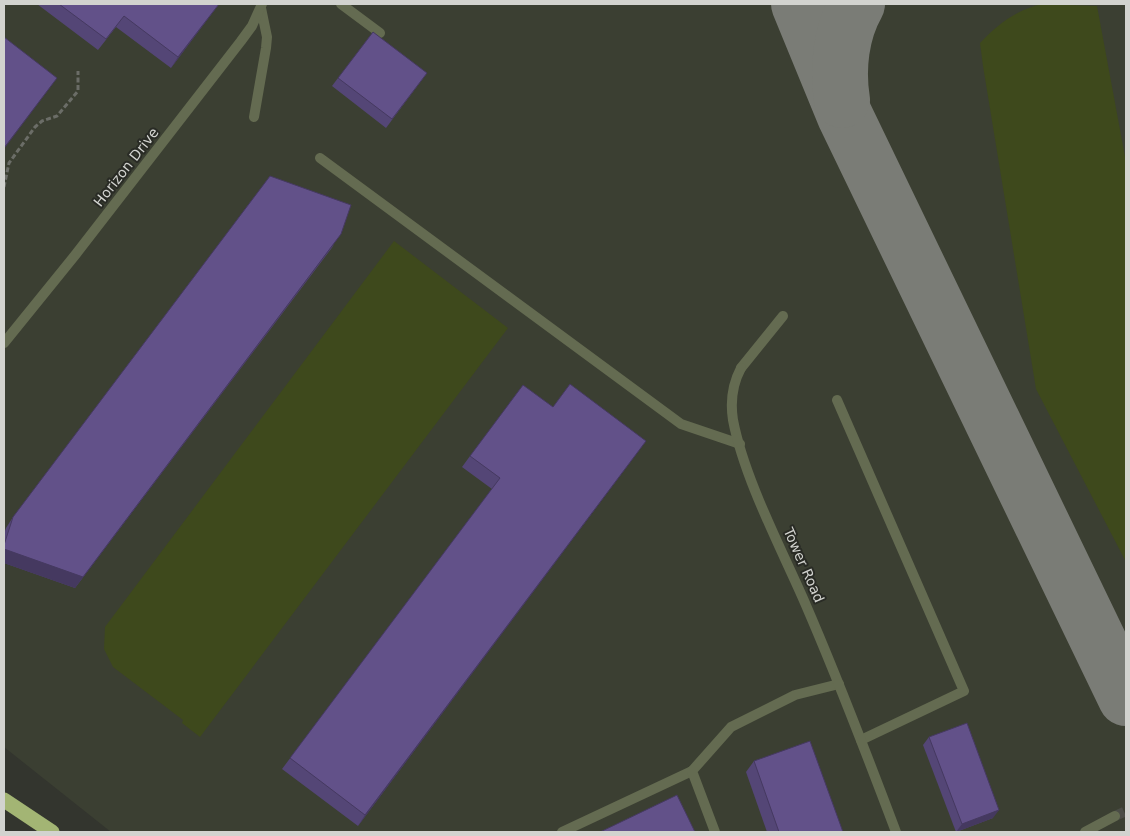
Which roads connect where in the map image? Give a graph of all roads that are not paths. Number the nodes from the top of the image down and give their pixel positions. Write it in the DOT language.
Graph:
graph roads {
  1 [pos="341,4"];
  2 [pos="261,6"];
  3 [pos="380,33"];
  4 [pos="254,117"];
  5 [pos="320,158"];
  6 [pos="783,316"];
  7 [pos="4,343"];
  8 [pos="837,400"];
  9 [pos="740,444"];
  10 [pos="839,684"];
  11 [pos="861,740"];
  12 [pos="692,771"];
  13 [pos="4,800"];
  14 [pos="1115,816"];
  15 [pos="52,832"];
  16 [pos="562,832"];
  17 [pos="715,832"];
  18 [pos="896,832"];
  19 [pos="1085,832"];
  1 -- 3 [label="street"];
  2 -- 4 [label="street"];
  2 -- 7 [label="street, Horizon Drive"];
  5 -- 9 [label="street"];
  6 -- 9 [label="street, Tower Road"];
  8 -- 11 [label="street"];
  9 -- 10 [label="street, Tower Road"];
  10 -- 11 [label="street, Tower Road"];
  10 -- 12 [label="street"];
  11 -- 18 [label="street, Tower Road"];
  12 -- 16 [label="street"];
  12 -- 17 [label="street"];
  13 -- 15 [label="highway"];
  14 -- 19 [label="street"];
}
